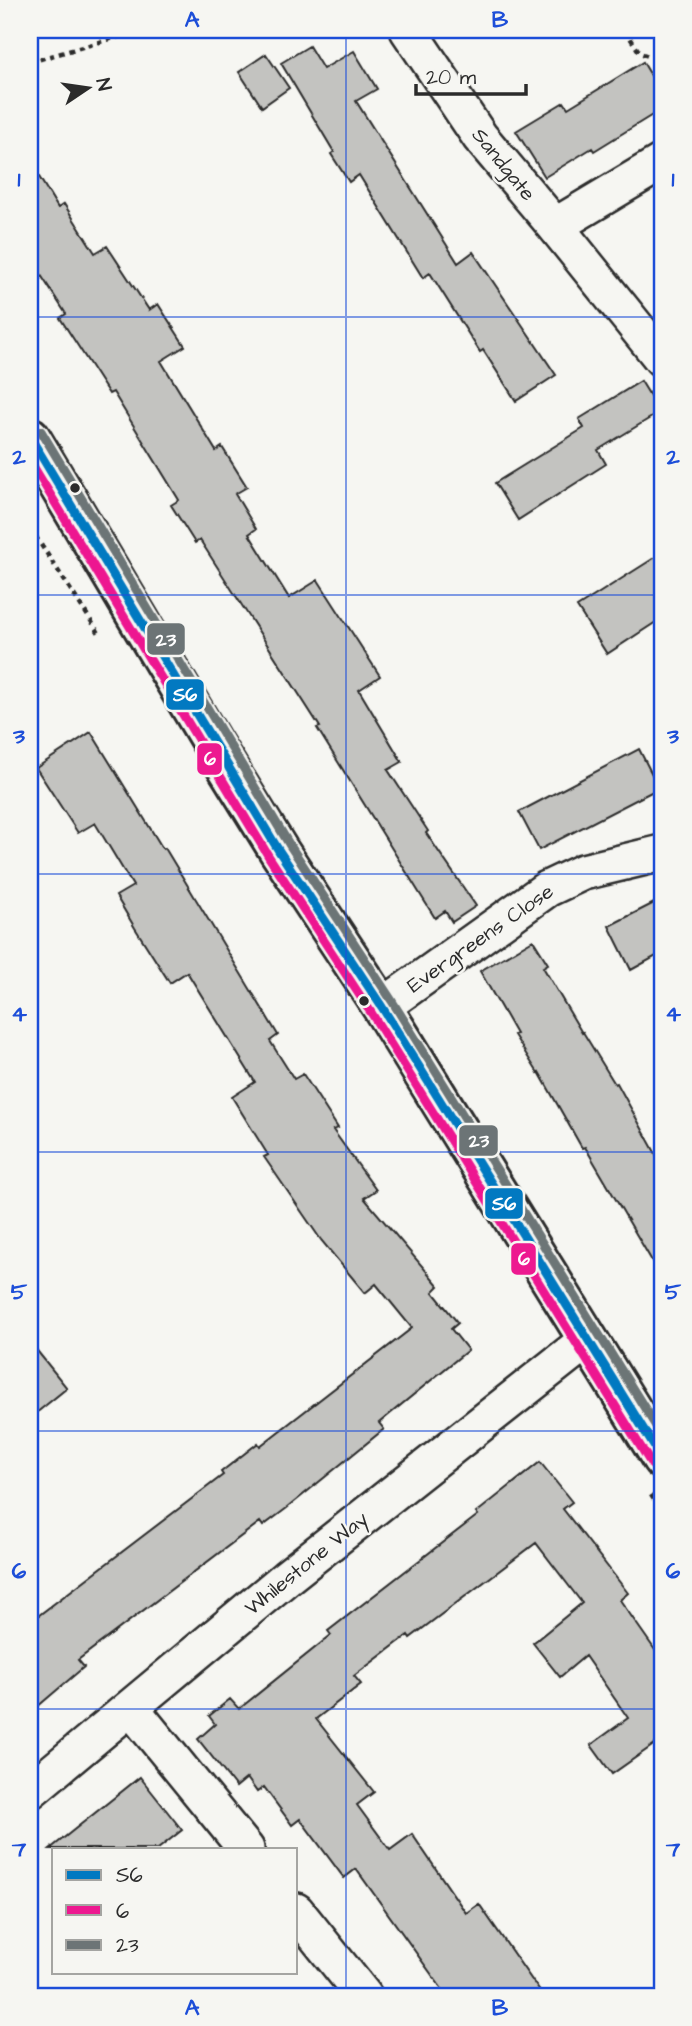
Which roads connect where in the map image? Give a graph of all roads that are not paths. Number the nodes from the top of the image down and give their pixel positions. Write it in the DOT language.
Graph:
graph roads {
  1 [pos="408,30"];
  2 [pos="662,162"];
  3 [pos="555,226"];
  4 [pos="662,359"];
  5 [pos="30,437"];
  6 [pos="662,853"];
  7 [pos="382,1007"];
  8 [pos="587,1340"];
  9 [pos="662,1459"];
  10 [pos="131,1708"];
  11 [pos="30,1791"];
  12 [pos="245,1848"];
  13 [pos="298,1914"];
  14 [pos="364,1996"];
  1 -- 3 [label="street, Sandgate"];
  2 -- 3 [label="street"];
  3 -- 4 [label="street, Sandgate"];
  5 -- 7 [label="main road"];
  6 -- 7 [label="street, Evergreens Close"];
  7 -- 8 [label="main road"];
  8 -- 9 [label="main road"];
  8 -- 10 [label="street, Whilestone Way"];
  10 -- 11 [label="street, Whilestone Way"];
  10 -- 12 [label="street"];
  13 -- 14 [label="street"];
}
